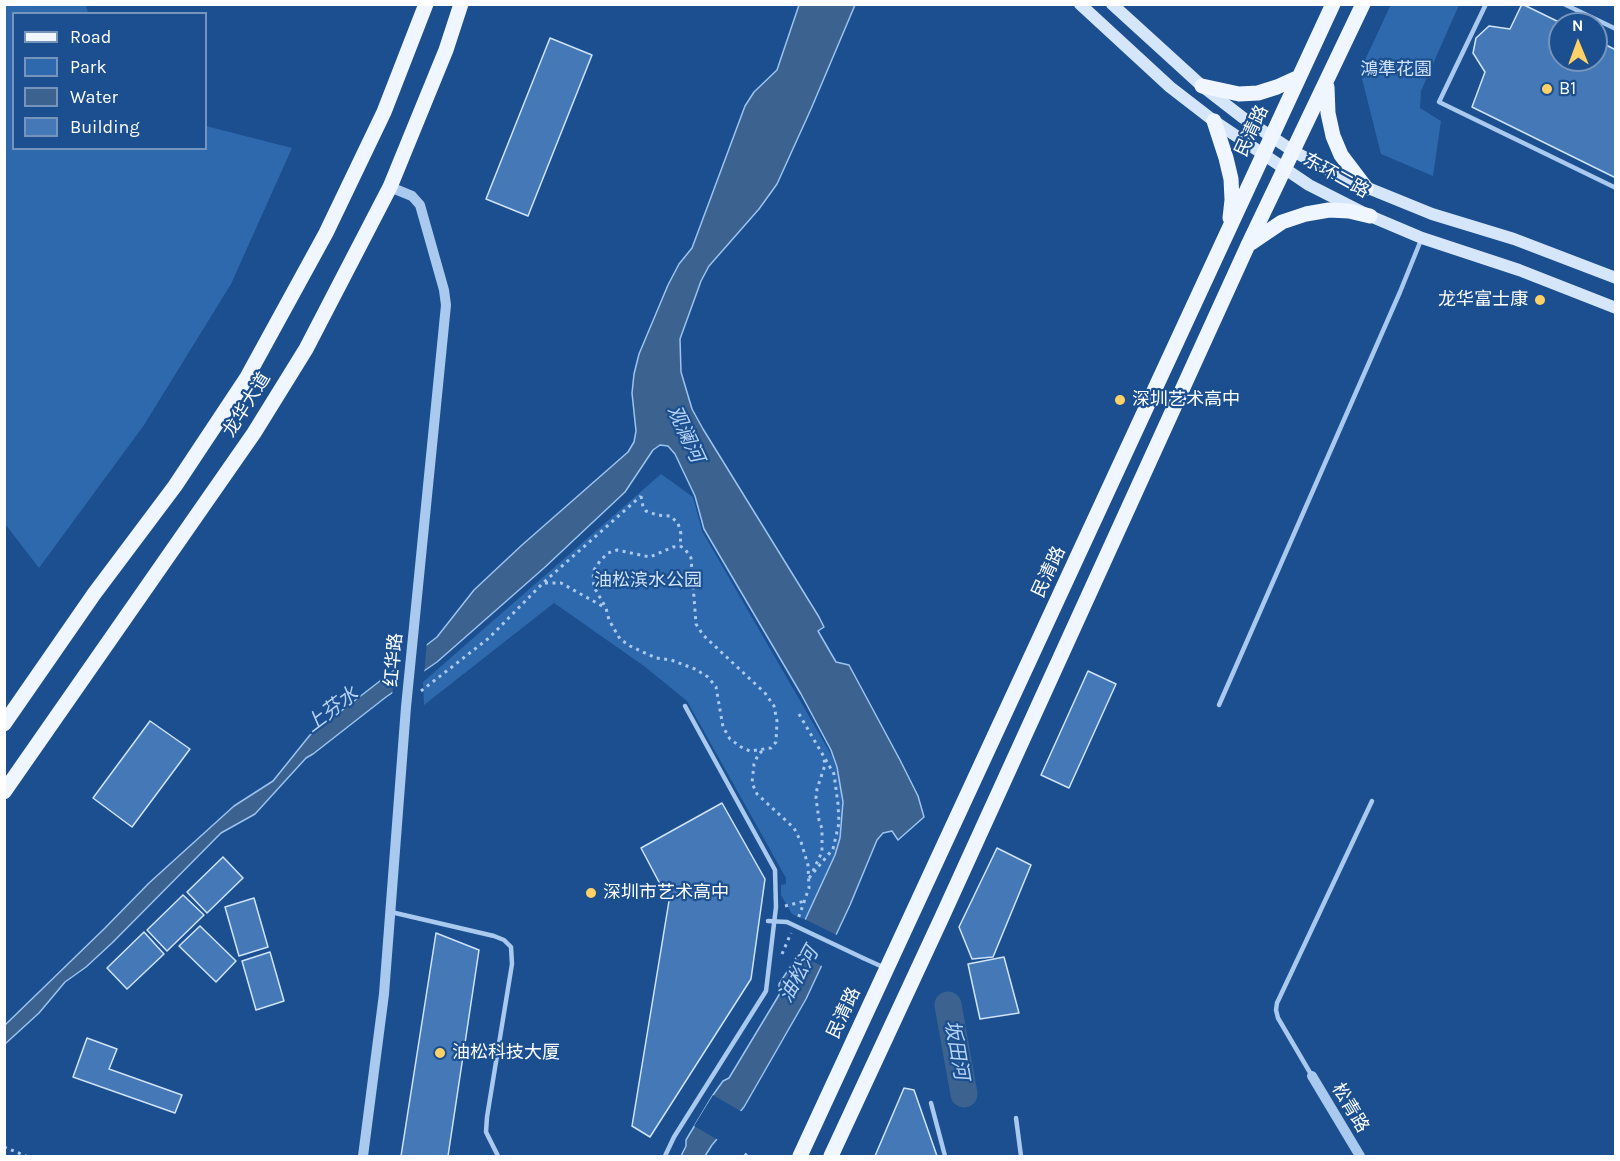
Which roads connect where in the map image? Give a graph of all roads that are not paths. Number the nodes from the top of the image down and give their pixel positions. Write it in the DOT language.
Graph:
graph roads {
  1 [pos="426,4"];
  2 [pos="461,4"];
  3 [pos="1080,4"];
  4 [pos="1112,4"];
  5 [pos="1333,4"];
  6 [pos="1363,4"];
  7 [pos="1486,4"];
  8 [pos="1564,4"];
  9 [pos="1616,29"];
  10 [pos="1299,76"];
  11 [pos="1326,84"];
  12 [pos="1202,86"];
  13 [pos="1214,122"];
  14 [pos="1271,137"];
  15 [pos="1293,151"];
  16 [pos="1263,154"];
  17 [pos="1286,168"];
  18 [pos="390,187"];
  19 [pos="1366,188"];
  20 [pos="1616,188"];
  21 [pos="1370,216"];
  22 [pos="1229,229"];
  23 [pos="1422,238"];
  24 [pos="1248,245"];
  25 [pos="1616,278"];
  26 [pos="1616,308"];
  27 [pos="1219,705"];
  28 [pos="685,706"];
  29 [pos="4,724"];
  30 [pos="4,792"];
  31 [pos="1372,801"];
  32 [pos="391,912"];
  33 [pos="768,921"];
  34 [pos="774,921"];
  35 [pos="887,968"];
  36 [pos="1312,1076"];
  37 [pos="931,1103"];
  38 [pos="1016,1118"];
  39 [pos="363,1156"];
  40 [pos="498,1156"];
  41 [pos="665,1156"];
  42 [pos="800,1156"];
  43 [pos="831,1156"];
  44 [pos="945,1156"];
  45 [pos="1021,1156"];
  46 [pos="1360,1156"];
  1 -- 29 [label="main road, 龙华大道"];
  2 -- 18 [label="main road, 龙华大道"];
  3 -- 13 [label="main road, 东环二路"];
  4 -- 12 [label="main road, 东环二路"];
  5 -- 10 [label="main road, 民清路"];
  6 -- 11 [label="main road"];
  7 -- 20 [label="lane"];
  8 -- 9 [label="lane"];
  10 -- 12 [label="main road"];
  10 -- 14 [label="main road, 民清路"];
  11 -- 15 [label="main road"];
  11 -- 19 [label="main road"];
  12 -- 14 [label="main road, 东环二路"];
  13 -- 16 [label="main road, 东环二路"];
  13 -- 22 [label="main road"];
  14 -- 15 [label="main road, 东环二路"];
  14 -- 16 [label="main road, 民清路"];
  15 -- 17 [label="main road"];
  15 -- 19 [label="main road, 东环二路"];
  16 -- 17 [label="main road, 东环二路"];
  16 -- 22 [label="main road, 民清路"];
  17 -- 21 [label="main road, 东环二路"];
  17 -- 24 [label="main road"];
  18 -- 30 [label="main road, 龙华大道"];
  18 -- 32 [label="street, 红华路"];
  19 -- 25 [label="main road, 东环二路"];
  21 -- 23 [label="main road, 东环二路"];
  21 -- 24 [label="main road"];
  22 -- 35 [label="main road, 民清路"];
  23 -- 26 [label="main road, 东环二路"];
  23 -- 27 [label="lane"];
  24 -- 43 [label="main road"];
  28 -- 34 [label="lane"];
  31 -- 36 [label="lane"];
  32 -- 39 [label="street, 红华路"];
  32 -- 40 [label="lane"];
  33 -- 34 [label="lane"];
  34 -- 35 [label="lane, bridge"];
  34 -- 41 [label="lane"];
  35 -- 42 [label="main road, 民清路"];
  36 -- 46 [label="street, 松青路"];
  37 -- 44 [label="lane"];
  38 -- 45 [label="lane"];
}
